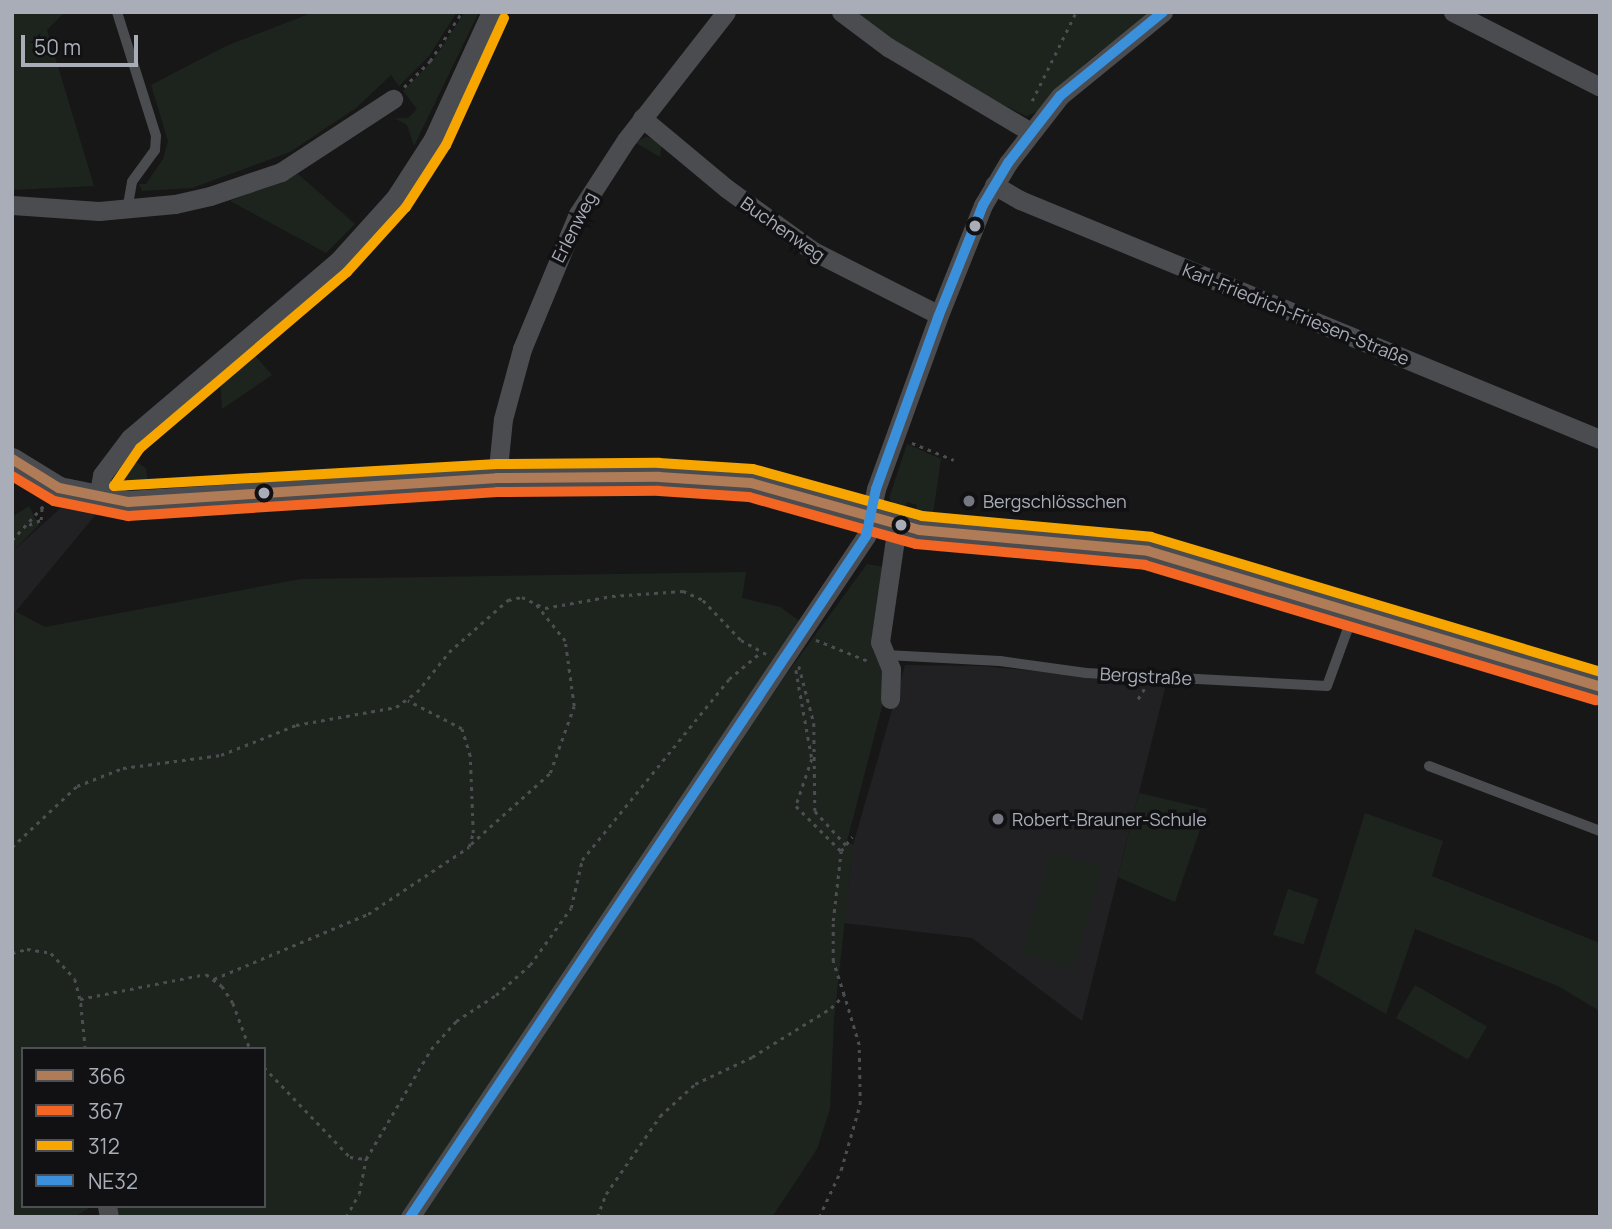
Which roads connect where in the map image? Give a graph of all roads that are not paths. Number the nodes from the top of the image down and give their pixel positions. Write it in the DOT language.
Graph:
graph roads {
  1 [pos="117,12"];
  2 [pos="491,12"];
  3 [pos="726,12"];
  4 [pos="841,12"];
  5 [pos="1163,12"];
  6 [pos="1453,12"];
  7 [pos="1600,87"];
  8 [pos="398,94"];
  9 [pos="642,118"];
  10 [pos="1029,131"];
  11 [pos="994,185"];
  12 [pos="12,205"];
  13 [pos="127,209"];
  14 [pos="940,314"];
  15 [pos="1600,439"];
  16 [pos="12,459"];
  17 [pos="497,478"];
  18 [pos="98,498"];
  19 [pos="871,517"];
  20 [pos="897,526"];
  21 [pos="1355,610"];
  22 [pos="886,655"];
  23 [pos="1600,687"];
  24 [pos="890,699"];
  25 [pos="1429,766"];
  26 [pos="1600,831"];
  27 [pos="410,1217"];
  1 -- 13 [label="lane"];
  2 -- 18 [label="street"];
  3 -- 9 [label="street, Erlenweg"];
  4 -- 10 [label="street"];
  5 -- 10 [label="street"];
  6 -- 7 [label="street"];
  8 -- 13 [label="street"];
  9 -- 14 [label="street, Buchenweg"];
  9 -- 17 [label="street, Erlenweg"];
  10 -- 11 [label="street"];
  11 -- 14 [label="street"];
  11 -- 15 [label="street, Karl-Friedrich-Friesen-Straße"];
  12 -- 13 [label="street"];
  14 -- 19 [label="street"];
  16 -- 18 [label="street"];
  17 -- 18 [label="street"];
  17 -- 19 [label="street"];
  19 -- 20 [label="street"];
  19 -- 27 [label="street"];
  20 -- 21 [label="street"];
  20 -- 22 [label="street"];
  21 -- 22 [label="lane, Bergstraße"];
  21 -- 23 [label="street"];
  22 -- 24 [label="street"];
  25 -- 26 [label="lane"];
}
